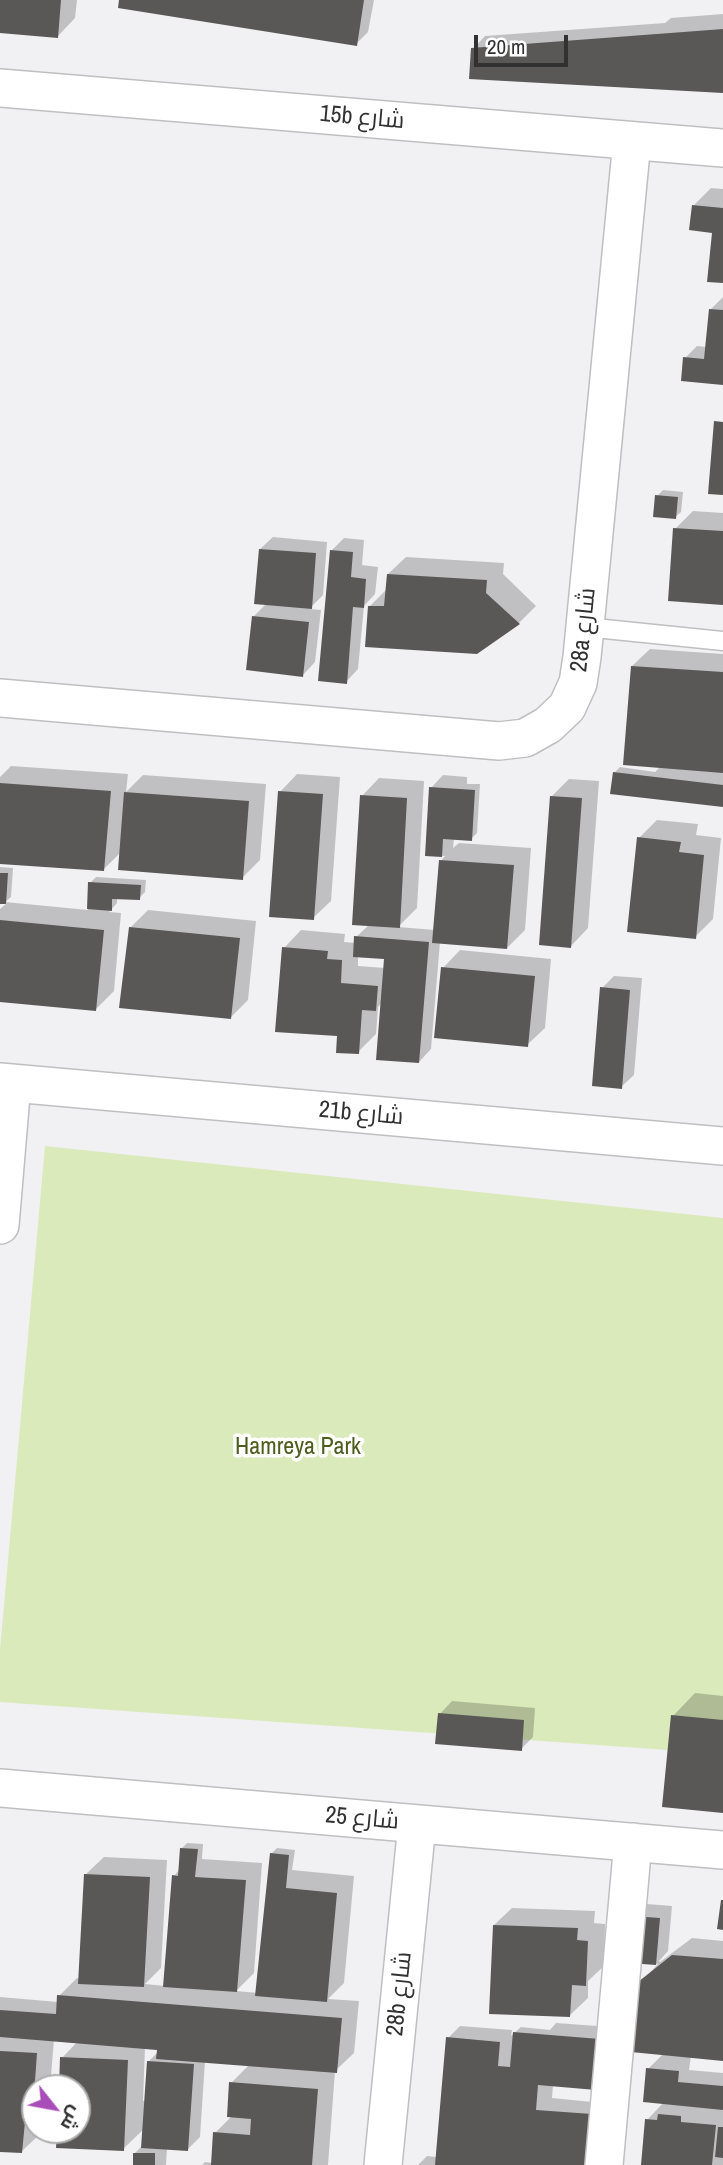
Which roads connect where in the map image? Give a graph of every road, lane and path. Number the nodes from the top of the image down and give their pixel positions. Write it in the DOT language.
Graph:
graph roads {
  1 [pos="0,88"];
  2 [pos="632,141"];
  3 [pos="723,148"];
  4 [pos="585,627"];
  5 [pos="723,642"];
  6 [pos="0,698"];
  7 [pos="6,1082"];
  8 [pos="723,1146"];
  9 [pos="0,1225"];
  10 [pos="0,1788"];
  11 [pos="416,1824"];
  12 [pos="633,1842"];
  13 [pos="723,1850"];
  14 [pos="383,2165"];
  15 [pos="604,2165"];
  1 -- 2 [label="street, 15b شارع"];
  2 -- 3 [label="street, 15b شارع"];
  2 -- 4 [label="street, 28a شارع"];
  4 -- 5 [label="lane"];
  4 -- 6 [label="street, 28a شارع"];
  7 -- 8 [label="street, 21b شارع"];
  7 -- 9 [label="street"];
  10 -- 11 [label="street, شارع 25"];
  11 -- 12 [label="street, شارع 25"];
  11 -- 14 [label="street, 28b شارع"];
  12 -- 13 [label="street, شارع 25"];
  12 -- 15 [label="street"];
}
